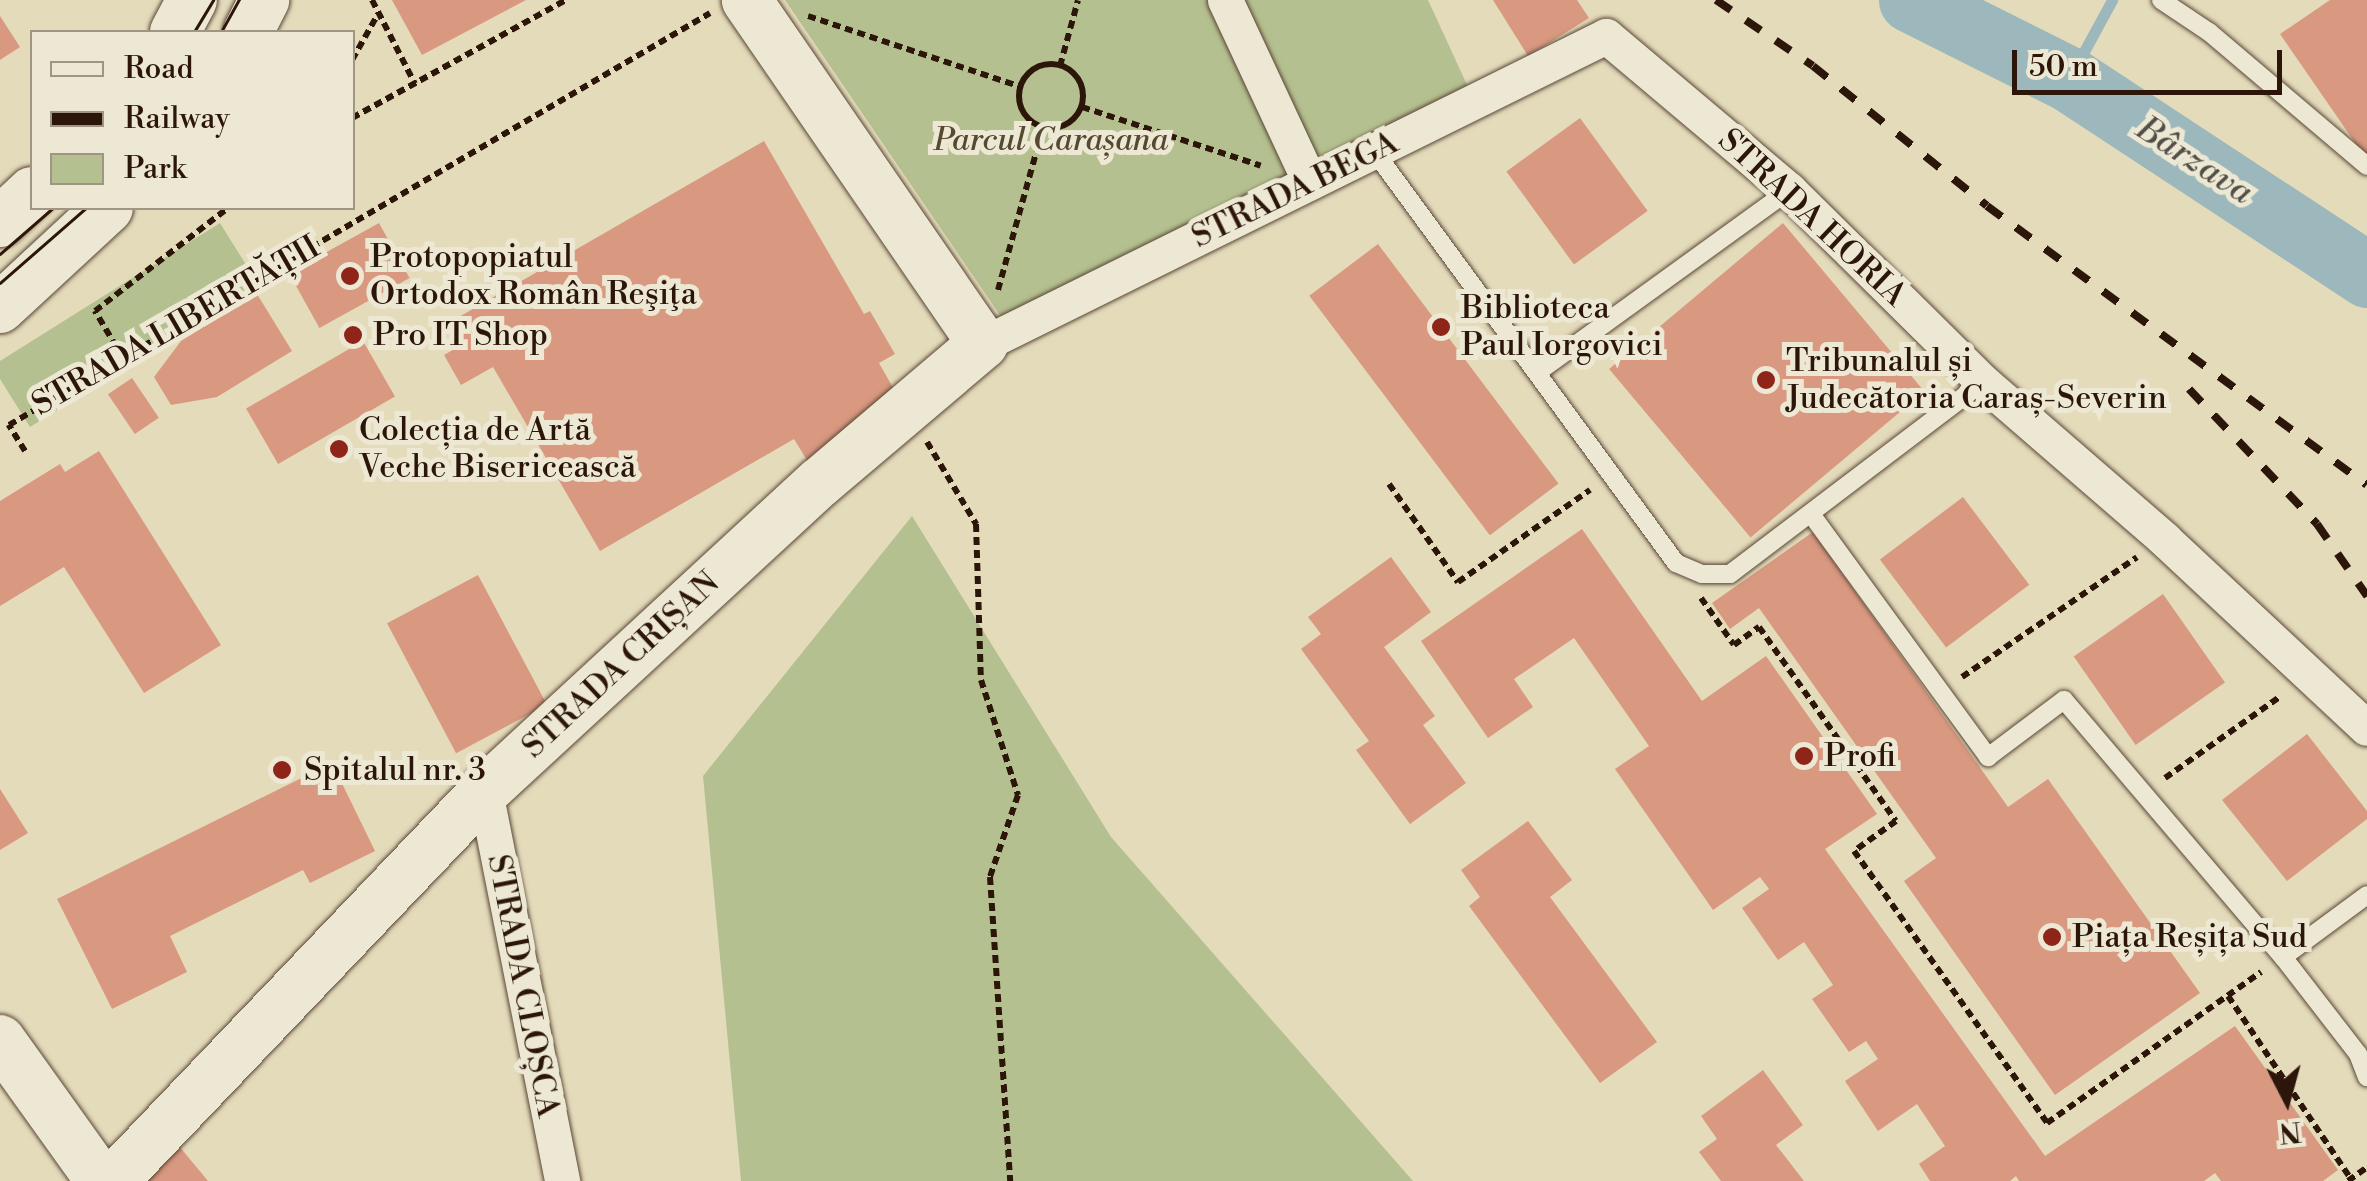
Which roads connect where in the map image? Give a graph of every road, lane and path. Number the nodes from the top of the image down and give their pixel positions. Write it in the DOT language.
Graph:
graph roads {
  1 [pos="192,0"];
  2 [pos="264,0"];
  3 [pos="372,0"];
  4 [pos="566,0"];
  5 [pos="1078,0"];
  6 [pos="1225,0"];
  7 [pos="2162,0"];
  8 [pos="731,5"];
  9 [pos="798,12"];
  10 [pos="378,13"];
  11 [pos="176,30"];
  12 [pos="249,30"];
  13 [pos="1606,36"];
  14 [pos="355,55"];
  15 [pos="1060,66"];
  16 [pos="415,84"];
  17 [pos="1020,86"];
  18 [pos="1082,107"];
  19 [pos="355,116"];
  20 [pos="1043,128"];
  21 [pos="1374,151"];
  22 [pos="2367,166"];
  23 [pos="1310,182"];
  24 [pos="1789,190"];
  25 [pos="30,194"];
  26 [pos="106,210"];
  27 [pos="225,210"];
  28 [pos="0,222"];
  29 [pos="0,308"];
  30 [pos="983,344"];
  31 [pos="123,358"];
  32 [pos="1538,372"];
  33 [pos="1983,382"];
  34 [pos="908,410"];
  35 [pos="25,450"];
  36 [pos="1612,474"];
  37 [pos="1388,484"];
  38 [pos="1811,514"];
  39 [pos="2164,539"];
  40 [pos="1676,563"];
  41 [pos="2310,676"];
  42 [pos="1940,692"];
  43 [pos="2367,728"];
  44 [pos="485,792"];
  45 [pos="2143,793"];
  46 [pos="1905,815"];
  47 [pos="1896,821"];
  48 [pos="2367,895"];
  49 [pos="2283,957"];
  50 [pos="2228,996"];
  51 [pos="0,1040"];
  52 [pos="2367,1077"];
  53 [pos="2367,1167"];
  54 [pos="2349,1180"];
  55 [pos="100,1181"];
  56 [pos="113,1181"];
  57 [pos="562,1181"];
  58 [pos="1010,1181"];
  1 -- 11 [label="street"];
  2 -- 12 [label="street"];
  3 -- 10 [label="path"];
  4 -- 16 [label="path"];
  5 -- 15 [label="path"];
  6 -- 23 [label="street"];
  7 -- 22 [label="lane"];
  8 -- 30 [label="street"];
  8 -- 31 [label="path, STRADA LIBERTĂȚII"];
  9 -- 17 [label="path"];
  10 -- 14 [label="path"];
  10 -- 16 [label="path"];
  13 -- 21 [label="street, STRADA BEGA"];
  13 -- 24 [label="street, STRADA HORIA"];
  15 -- 17 [label="path"];
  15 -- 18 [label="path"];
  16 -- 19 [label="path"];
  17 -- 20 [label="path"];
  18 -- 20 [label="path"];
  18 -- 23 [label="path"];
  20 -- 30 [label="path"];
  21 -- 23 [label="street, STRADA BEGA"];
  21 -- 32 [label="lane"];
  23 -- 30 [label="street, STRADA BEGA"];
  24 -- 32 [label="lane"];
  24 -- 33 [label="street, STRADA HORIA"];
  25 -- 28 [label="street"];
  26 -- 29 [label="street"];
  27 -- 31 [label="path"];
  30 -- 34 [label="street, STRADA CRIȘAN"];
  31 -- 35 [label="path, STRADA LIBERTĂȚII"];
  32 -- 36 [label="lane"];
  33 -- 38 [label="lane"];
  33 -- 39 [label="street, STRADA HORIA"];
  34 -- 44 [label="street, STRADA CRIȘAN"];
  34 -- 58 [label="path"];
  36 -- 37 [label="path"];
  36 -- 40 [label="lane"];
  38 -- 40 [label="lane"];
  38 -- 42 [label="lane"];
  39 -- 41 [label="street, STRADA HORIA"];
  39 -- 42 [label="path"];
  40 -- 47 [label="path"];
  41 -- 43 [label="street, STRADA HORIA"];
  41 -- 45 [label="path"];
  42 -- 45 [label="lane"];
  44 -- 56 [label="street, STRADA CRIȘAN"];
  44 -- 57 [label="street, STRADA CLOȘCA"];
  45 -- 49 [label="lane"];
  46 -- 47 [label="path"];
  47 -- 50 [label="path"];
  48 -- 49 [label="lane"];
  49 -- 50 [label="path"];
  49 -- 52 [label="lane"];
  50 -- 54 [label="path"];
  51 -- 55 [label="street"];
  53 -- 54 [label="path"];
}
